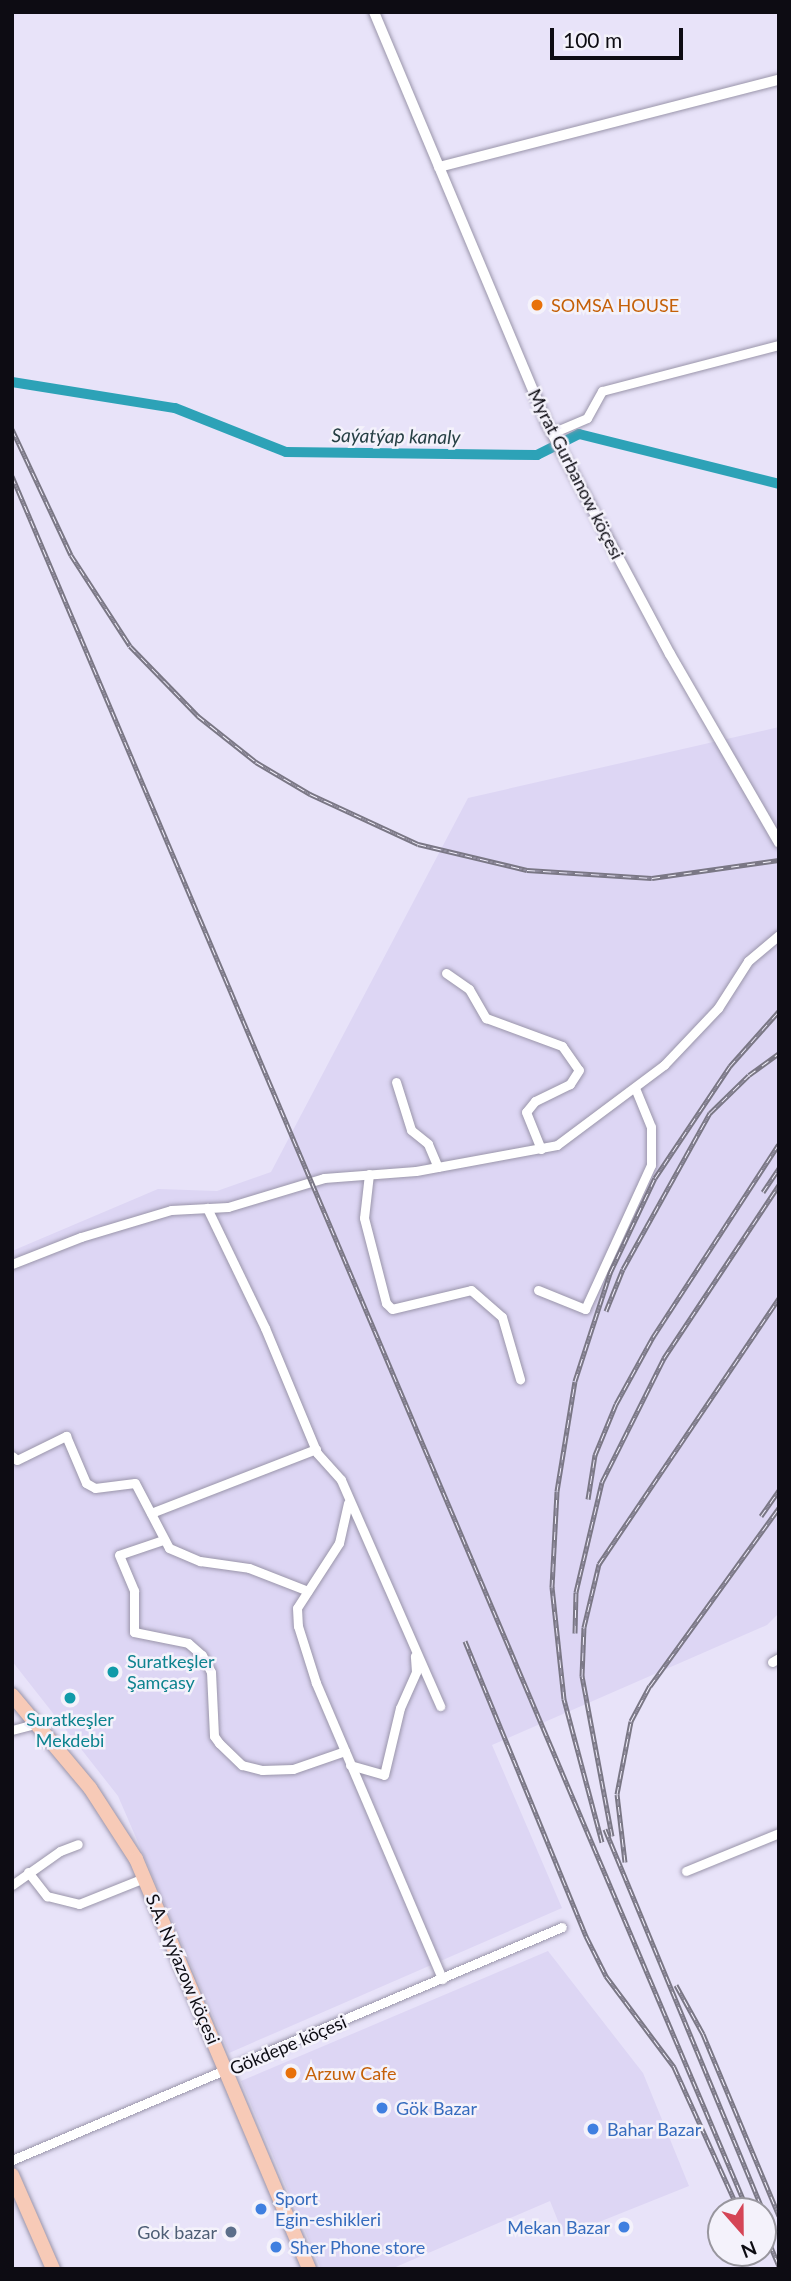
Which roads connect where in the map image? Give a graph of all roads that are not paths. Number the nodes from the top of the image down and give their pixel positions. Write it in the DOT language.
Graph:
graph roads {
  1 [pos="374,12"];
  2 [pos="779,80"];
  3 [pos="439,167"];
  4 [pos="779,345"];
  5 [pos="552,433"];
  6 [pos="779,843"];
  7 [pos="779,935"];
  8 [pos="446,973"];
  9 [pos="396,1082"];
  10 [pos="635,1088"];
  11 [pos="541,1149"];
  12 [pos="438,1167"];
  13 [pos="369,1174"];
  14 [pos="207,1208"];
  15 [pos="12,1264"];
  16 [pos="538,1290"];
  17 [pos="520,1379"];
  18 [pos="316,1449"];
  19 [pos="12,1455"];
  20 [pos="348,1497"];
  21 [pos="151,1513"];
  22 [pos="163,1540"];
  23 [pos="308,1591"];
  24 [pos="415,1649"];
  25 [pos="12,1695"];
  26 [pos="440,1706"];
  27 [pos="35,1724"];
  28 [pos="12,1730"];
  29 [pos="345,1751"];
  30 [pos="351,1765"];
  31 [pos="779,1833"];
  32 [pos="78,1844"];
  33 [pos="686,1871"];
  34 [pos="28,1872"];
  35 [pos="144,1878"];
  36 [pos="12,1885"];
  37 [pos="562,1927"];
  38 [pos="442,1979"];
  39 [pos="226,2071"];
  40 [pos="12,2160"];
  41 [pos="12,2175"];
  42 [pos="53,2269"];
  43 [pos="309,2269"];
  1 -- 3 [label="street, Myrat Gurbanow köçesi"];
  2 -- 3 [label="street"];
  3 -- 5 [label="street, Myrat Gurbanow köçesi"];
  4 -- 5 [label="street"];
  5 -- 6 [label="street, Myrat Gurbanow köçesi"];
  7 -- 10 [label="street"];
  8 -- 11 [label="street"];
  9 -- 12 [label="street"];
  10 -- 11 [label="street"];
  10 -- 16 [label="street"];
  11 -- 12 [label="street"];
  12 -- 13 [label="street"];
  13 -- 14 [label="street"];
  13 -- 17 [label="street"];
  14 -- 15 [label="street"];
  14 -- 18 [label="street"];
  18 -- 20 [label="street"];
  18 -- 21 [label="street"];
  19 -- 21 [label="street"];
  20 -- 23 [label="street"];
  20 -- 24 [label="street"];
  21 -- 22 [label="street"];
  22 -- 23 [label="street"];
  22 -- 29 [label="street"];
  23 -- 29 [label="street"];
  24 -- 26 [label="street"];
  24 -- 30 [label="street"];
  25 -- 27 [label="main road, S.A. Nyýazow köçesi"];
  27 -- 28 [label="street"];
  27 -- 35 [label="main road, S.A. Nyýazow köçesi"];
  29 -- 30 [label="street"];
  30 -- 38 [label="street"];
  31 -- 33 [label="street"];
  32 -- 34 [label="street"];
  34 -- 35 [label="street"];
  34 -- 36 [label="street"];
  35 -- 39 [label="main road, S.A. Nyýazow köçesi"];
  37 -- 38 [label="street, Gökdepe köçesi"];
  38 -- 39 [label="street, Gökdepe köçesi"];
  39 -- 40 [label="street, Gökdepe köçesi"];
  39 -- 43 [label="main road, S.A. Nyýazow köçesi"];
  41 -- 42 [label="main road"];
}
